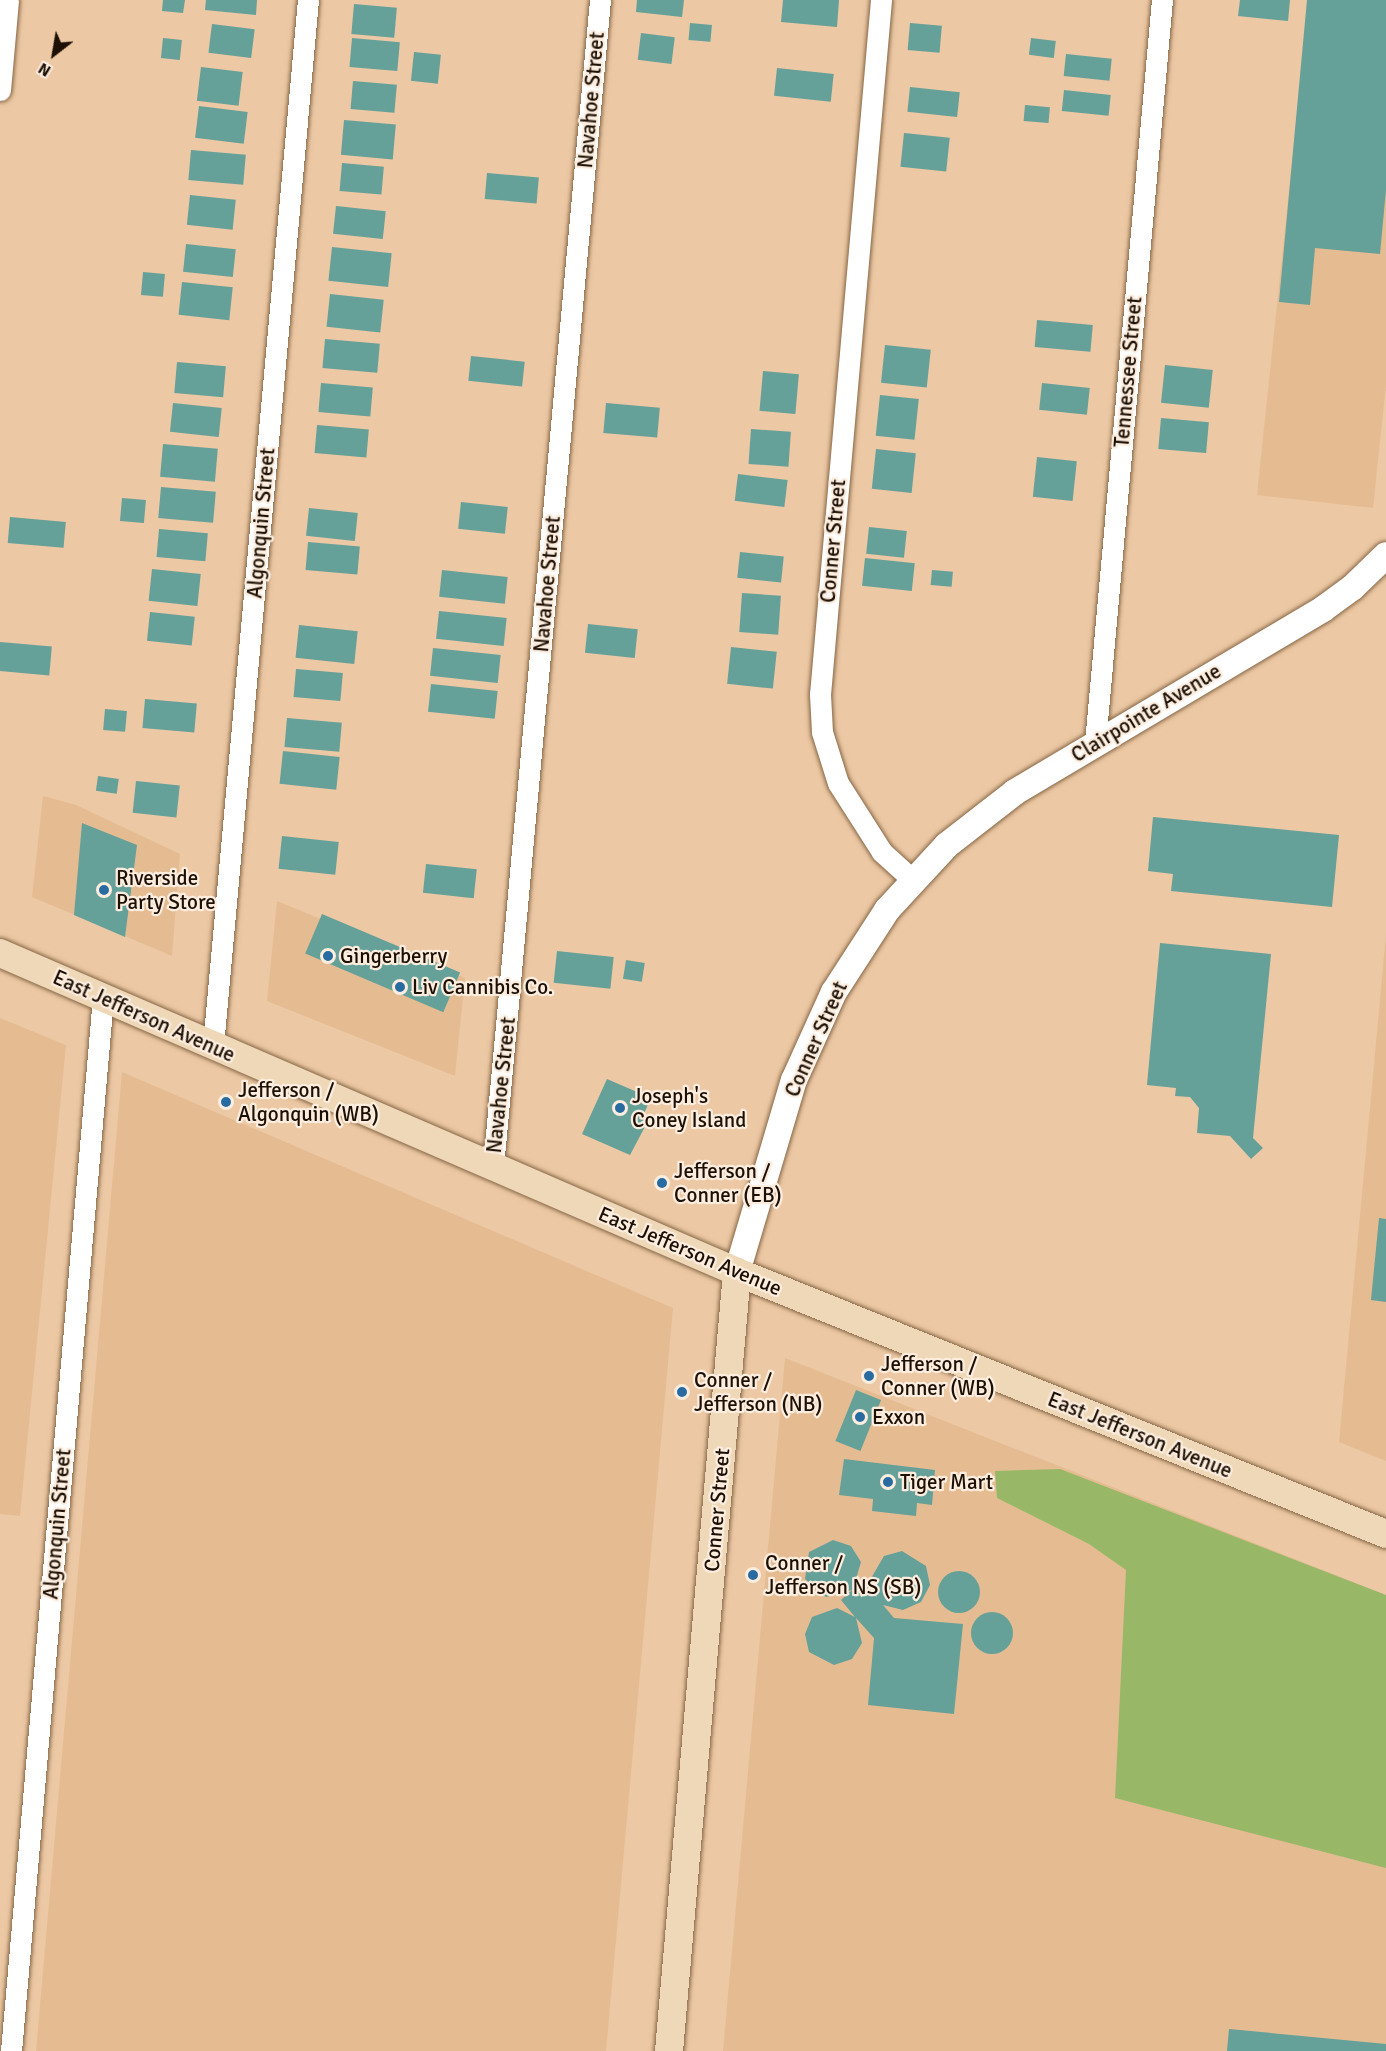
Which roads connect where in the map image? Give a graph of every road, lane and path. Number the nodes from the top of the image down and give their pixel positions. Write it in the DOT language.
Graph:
graph roads {
  1 [pos="8,0"];
  2 [pos="308,0"];
  3 [pos="600,0"];
  4 [pos="881,0"];
  5 [pos="1162,0"];
  6 [pos="0,90"];
  7 [pos="1386,555"];
  8 [pos="1095,743"];
  9 [pos="914,881"];
  10 [pos="0,953"];
  11 [pos="103,998"];
  12 [pos="213,1046"];
  13 [pos="493,1167"];
  14 [pos="737,1272"];
  15 [pos="1386,1534"];
  16 [pos="11,2051"];
  17 [pos="669,2051"];
  1 -- 6 [label="street"];
  2 -- 12 [label="street, Algonquin Street"];
  3 -- 13 [label="street, Navahoe Street"];
  4 -- 9 [label="street, Conner Street"];
  5 -- 8 [label="street, Tennessee Street"];
  7 -- 8 [label="street, Clairpointe Avenue"];
  8 -- 9 [label="street, Clairpointe Avenue"];
  9 -- 14 [label="street, Conner Street"];
  10 -- 11 [label="main road, East Jefferson Avenue"];
  11 -- 12 [label="main road, East Jefferson Avenue"];
  11 -- 16 [label="street, Algonquin Street"];
  12 -- 13 [label="main road, East Jefferson Avenue"];
  13 -- 14 [label="main road, East Jefferson Avenue"];
  14 -- 15 [label="main road, East Jefferson Avenue"];
  14 -- 17 [label="main road, Conner Street"];
}
